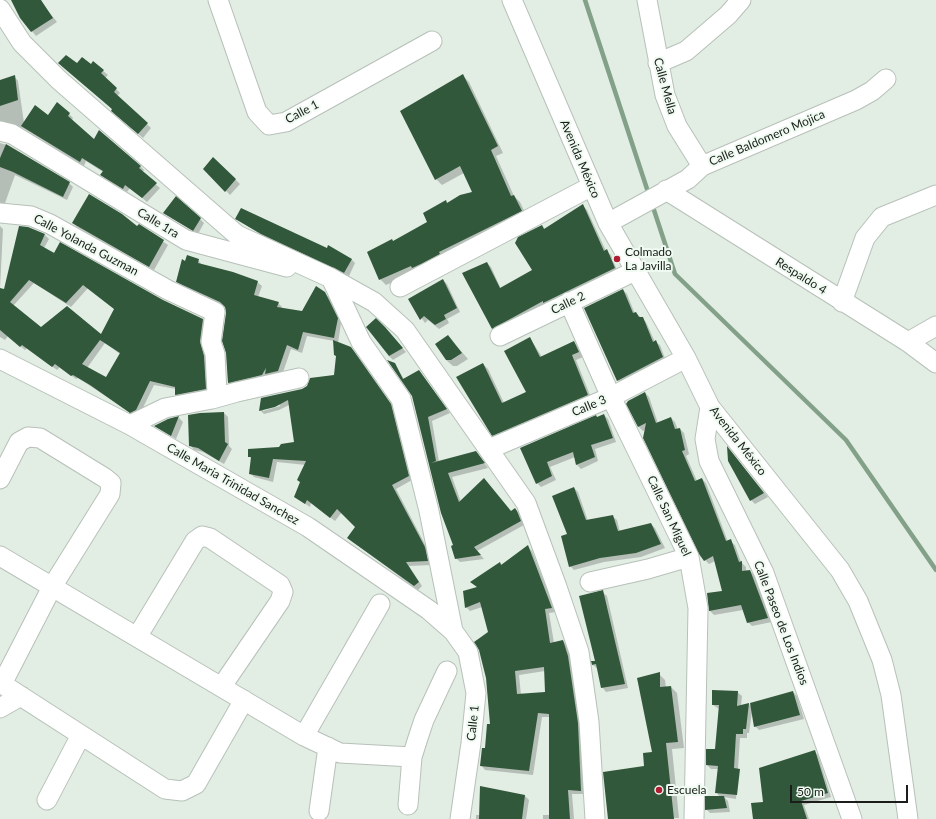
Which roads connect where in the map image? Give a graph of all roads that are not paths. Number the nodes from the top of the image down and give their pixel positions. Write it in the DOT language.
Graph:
graph roads {
  1 [pos="218,0"];
  2 [pos="512,0"];
  3 [pos="647,0"];
  4 [pos="741,0"];
  5 [pos="0,8"];
  6 [pos="432,41"];
  7 [pos="658,63"];
  8 [pos="886,79"];
  9 [pos="0,131"];
  10 [pos="702,166"];
  11 [pos="592,186"];
  12 [pos="666,190"];
  13 [pos="936,195"];
  14 [pos="0,213"];
  15 [pos="608,223"];
  16 [pos="635,271"];
  17 [pos="332,278"];
  18 [pos="400,287"];
  19 [pos="569,302"];
  20 [pos="842,302"];
  21 [pos="936,326"];
  22 [pos="500,336"];
  23 [pos="908,342"];
  24 [pos="0,358"];
  25 [pos="686,358"];
  26 [pos="936,362"];
  27 [pos="299,378"];
  28 [pos="611,397"];
  29 [pos="212,399"];
  30 [pos="710,407"];
  31 [pos="130,425"];
  32 [pos="489,449"];
  33 [pos="0,479"];
  34 [pos="0,556"];
  35 [pos="689,557"];
  36 [pos="590,582"];
  37 [pos="52,587"];
  38 [pos="380,604"];
  39 [pos="454,630"];
  40 [pos="137,637"];
  41 [pos="447,671"];
  42 [pos="1,682"];
  43 [pos="222,686"];
  44 [pos="21,696"];
  45 [pos="244,700"];
  46 [pos="0,708"];
  47 [pos="81,735"];
  48 [pos="304,736"];
  49 [pos="328,747"];
  50 [pos="412,758"];
  51 [pos="47,800"];
  52 [pos="408,805"];
  53 [pos="319,811"];
  54 [pos="460,819"];
  55 [pos="596,819"];
  56 [pos="694,819"];
  57 [pos="852,819"];
  58 [pos="908,819"];
  1 -- 6 [label="street, Calle 1"];
  2 -- 11 [label="street, Avenida México"];
  3 -- 7 [label="street, Calle Mella"];
  4 -- 7 [label="street"];
  5 -- 17 [label="street"];
  7 -- 10 [label="street, Calle Mella"];
  8 -- 10 [label="street, Calle Baldomero Mojica"];
  9 -- 17 [label="street, Calle 1ra"];
  10 -- 12 [label="street, Calle Baldomero Mojica"];
  11 -- 15 [label="street, Avenida México"];
  11 -- 18 [label="street"];
  12 -- 15 [label="street, Calle Baldomero Mojica"];
  12 -- 20 [label="street, Respaldo 4"];
  13 -- 20 [label="street"];
  14 -- 29 [label="street, Calle Yolanda Guzman"];
  15 -- 16 [label="street, Avenida México"];
  16 -- 19 [label="street, Calle 2"];
  16 -- 25 [label="street, Avenida México"];
  17 -- 32 [label="street"];
  17 -- 39 [label="street"];
  19 -- 22 [label="street, Calle 2"];
  19 -- 28 [label="street, Calle San Miguel"];
  20 -- 23 [label="street, Respaldo 4"];
  21 -- 23 [label="street"];
  23 -- 26 [label="street, Respaldo 4"];
  24 -- 31 [label="street, Calle Maria Trinidad Sanchez"];
  25 -- 28 [label="street, Calle 3"];
  25 -- 30 [label="street, Avenida México"];
  27 -- 29 [label="street"];
  28 -- 32 [label="street, Calle 3"];
  28 -- 35 [label="street, Calle San Miguel"];
  29 -- 31 [label="street"];
  30 -- 57 [label="street, Calle Paseo de Los Indios"];
  30 -- 58 [label="street, Avenida México"];
  31 -- 39 [label="street, Calle Maria Trinidad Sanchez"];
  32 -- 55 [label="street"];
  33 -- 37 [label="street"];
  34 -- 37 [label="street"];
  35 -- 36 [label="street"];
  35 -- 56 [label="street, Calle San Miguel"];
  37 -- 40 [label="street"];
  37 -- 42 [label="street"];
  38 -- 48 [label="street"];
  39 -- 54 [label="street, Calle 1"];
  40 -- 43 [label="street"];
  40 -- 43 [label="street"];
  41 -- 50 [label="street"];
  42 -- 44 [label="street"];
  43 -- 45 [label="street"];
  44 -- 46 [label="street"];
  44 -- 47 [label="street"];
  45 -- 47 [label="street"];
  45 -- 48 [label="street"];
  47 -- 51 [label="street"];
  48 -- 49 [label="street"];
  49 -- 50 [label="street"];
  49 -- 53 [label="street"];
  50 -- 52 [label="street"];
}
